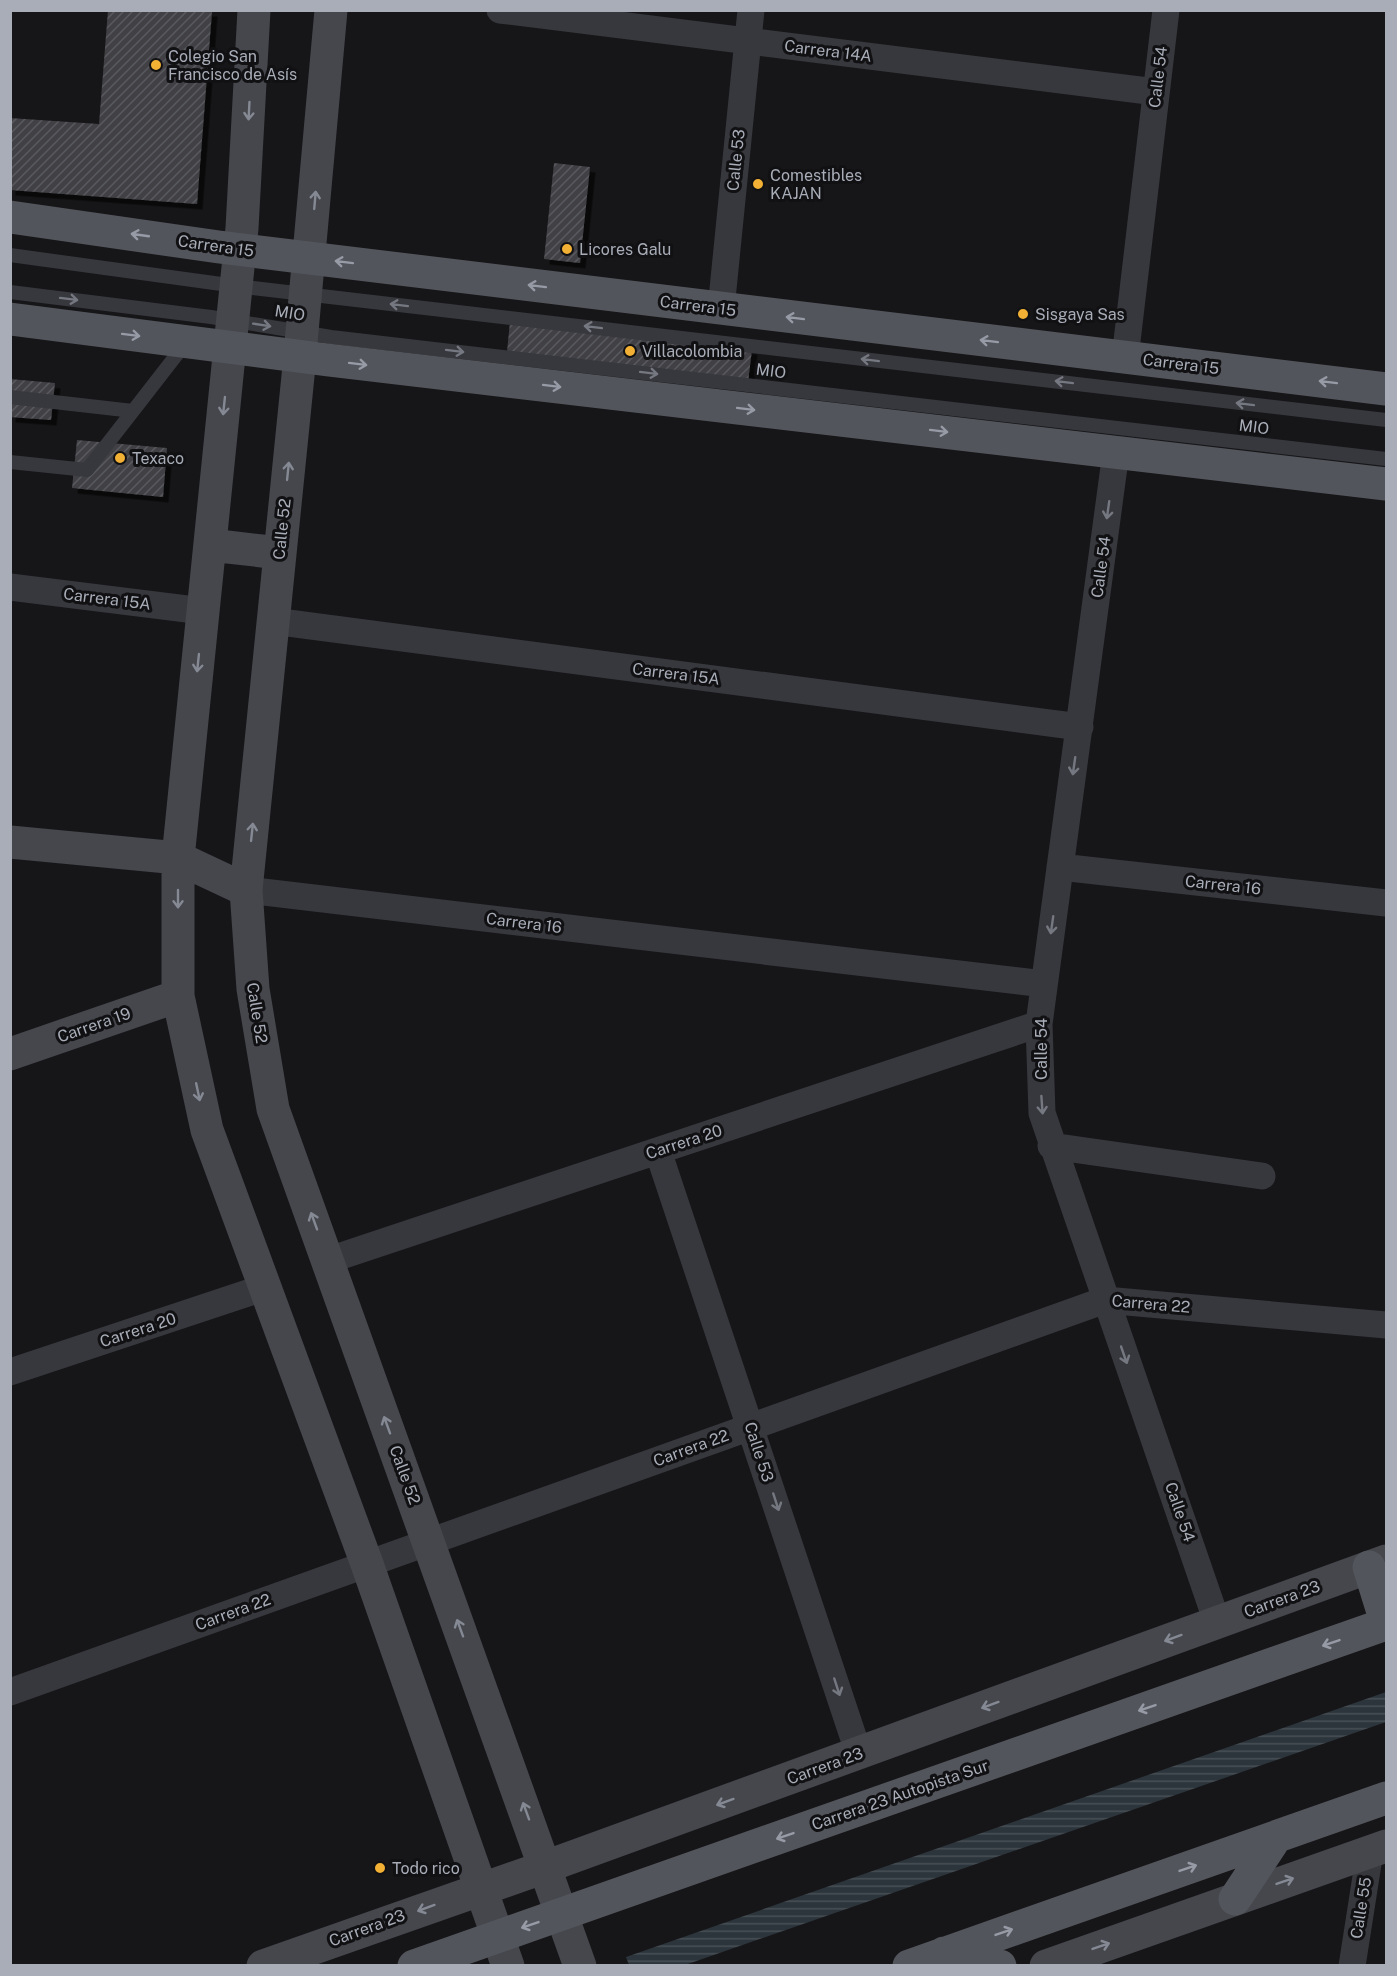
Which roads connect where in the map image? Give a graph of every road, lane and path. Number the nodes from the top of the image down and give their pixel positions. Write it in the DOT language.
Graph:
graph roads {
  1 [pos="254,10"];
  2 [pos="332,10"];
  3 [pos="500,10"];
  4 [pos="752,10"];
  5 [pos="1166,10"];
  6 [pos="748,41"];
  7 [pos="1156,92"];
  8 [pos="10,217"];
  9 [pos="240,249"];
  10 [pos="10,255"];
  11 [pos="310,258"];
  12 [pos="236,286"];
  13 [pos="10,292"];
  14 [pos="306,294"];
  15 [pos="721,309"];
  16 [pos="11,320"];
  17 [pos="10,326"];
  18 [pos="232,334"];
  19 [pos="186,342"];
  20 [pos="301,344"];
  21 [pos="1125,358"];
  22 [pos="1386,389"];
  23 [pos="10,397"];
  24 [pos="133,411"];
  25 [pos="1386,420"];
  26 [pos="1116,452"];
  27 [pos="1386,459"];
  28 [pos="10,462"];
  29 [pos="1386,484"];
  30 [pos="210,545"];
  31 [pos="280,553"];
  32 [pos="10,587"];
  33 [pos="203,611"];
  34 [pos="273,621"];
  35 [pos="1080,727"];
  36 [pos="10,842"];
  37 [pos="178,858"];
  38 [pos="1060,867"];
  39 [pos="246,890"];
  40 [pos="1386,903"];
  41 [pos="1044,984"];
  42 [pos="178,996"];
  43 [pos="1039,1024"];
  44 [pos="10,1054"];
  45 [pos="1051,1146"];
  46 [pos="658,1151"];
  47 [pos="1262,1176"];
  48 [pos="328,1260"];
  49 [pos="266,1287"];
  50 [pos="1105,1300"];
  51 [pos="1386,1325"];
  52 [pos="10,1372"];
  53 [pos="751,1427"];
  54 [pos="429,1542"];
  55 [pos="367,1564"];
  56 [pos="1378,1564"];
  57 [pos="1217,1622"];
  58 [pos="1386,1623"];
  59 [pos="10,1692"];
  60 [pos="860,1754"];
  61 [pos="1386,1798"];
  62 [pos="1276,1837"];
  63 [pos="1378,1849"];
  64 [pos="545,1867"];
  65 [pos="481,1888"];
  66 [pos="1235,1899"];
  67 [pos="562,1914"];
  68 [pos="503,1951"];
  69 [pos="944,1953"];
  70 [pos="263,1965"];
  71 [pos="414,1965"];
  72 [pos="580,1965"];
  73 [pos="909,1965"];
  74 [pos="1000,1965"];
  75 [pos="1046,1965"];
  76 [pos="1352,1965"];
  1 -- 9 [label="street, one-way"];
  11 -- 2 [label="street, Calle 52, one-way"];
  3 -- 6 [label="street, Carrera 14A"];
  4 -- 6 [label="street, Calle 53"];
  5 -- 7 [label="street, Calle 54"];
  6 -- 7 [label="street, Carrera 14A"];
  6 -- 15 [label="street, Calle 53"];
  7 -- 21 [label="street, Calle 54"];
  9 -- 8 [label="main road, Carrera 15, one-way"];
  9 -- 11 [label="main road, Carrera 15"];
  9 -- 12 [label="street"];
  10 -- 12 [label="lane, MIO"];
  11 -- 14 [label="street, Calle 52"];
  15 -- 11 [label="main road, Carrera 15, one-way"];
  12 -- 14 [label="lane, MIO"];
  12 -- 18 [label="street"];
  13 -- 18 [label="lane, one-way"];
  14 -- 20 [label="street, Calle 52"];
  25 -- 14 [label="lane, MIO, one-way"];
  21 -- 15 [label="main road, Carrera 15, one-way"];
  16 -- 17 [label="lane"];
  16 -- 19 [label="main road, one-way"];
  18 -- 19 [label="main road"];
  18 -- 20 [label="main road, one-way"];
  18 -- 30 [label="street, one-way"];
  19 -- 24 [label="lane"];
  20 -- 26 [label="main road, one-way"];
  20 -- 27 [label="lane, MIO, one-way"];
  31 -- 20 [label="street, Calle 52, one-way"];
  22 -- 21 [label="main road, Carrera 15, one-way"];
  23 -- 24 [label="lane"];
  24 -- 28 [label="lane"];
  26 -- 29 [label="main road"];
  26 -- 35 [label="street, Calle 54, one-way"];
  30 -- 31 [label="street"];
  30 -- 33 [label="street"];
  31 -- 34 [label="street, Calle 52"];
  32 -- 33 [label="street, Carrera 15A"];
  33 -- 37 [label="street, one-way"];
  34 -- 35 [label="street, Carrera 15A"];
  39 -- 34 [label="street, Calle 52, one-way"];
  35 -- 38 [label="street, Calle 54, one-way"];
  36 -- 37 [label="street, Carrera 16"];
  37 -- 39 [label="street, Carrera 16"];
  37 -- 42 [label="street, one-way"];
  38 -- 40 [label="street, Carrera 16"];
  38 -- 41 [label="street, Calle 54, one-way"];
  39 -- 41 [label="street, Carrera 16"];
  48 -- 39 [label="street, Calle 52, one-way"];
  41 -- 43 [label="street, Calle 54"];
  42 -- 44 [label="street, Carrera 19"];
  42 -- 49 [label="street, one-way"];
  43 -- 45 [label="street, Calle 54, one-way"];
  43 -- 46 [label="street, Carrera 20"];
  45 -- 47 [label="street"];
  45 -- 50 [label="street, Calle 54"];
  46 -- 48 [label="street, Carrera 20"];
  46 -- 53 [label="street, Calle 53"];
  54 -- 48 [label="street, Calle 52, one-way"];
  49 -- 52 [label="street, Carrera 20"];
  49 -- 55 [label="street"];
  50 -- 51 [label="street, Carrera 22"];
  50 -- 53 [label="street, Carrera 22"];
  50 -- 57 [label="street, Calle 54, one-way"];
  53 -- 54 [label="street, Carrera 22"];
  53 -- 60 [label="street, Calle 53, one-way"];
  54 -- 55 [label="street, Carrera 22"];
  64 -- 54 [label="street, Calle 52, one-way"];
  55 -- 59 [label="street, Carrera 22"];
  55 -- 65 [label="street"];
  56 -- 57 [label="street, Carrera 23"];
  56 -- 58 [label="main road"];
  57 -- 60 [label="street, Carrera 23, one-way"];
  58 -- 67 [label="main road, Carrera 23 Autopista Sur, one-way"];
  60 -- 64 [label="street, Carrera 23, one-way"];
  61 -- 62 [label="main road"];
  62 -- 66 [label="main road"];
  69 -- 62 [label="main road, one-way"];
  66 -- 63 [label="street, one-way"];
  63 -- 76 [label="street, Calle 55"];
  64 -- 65 [label="street, Carrera 23"];
  64 -- 67 [label="street, Calle 52"];
  65 -- 68 [label="street"];
  65 -- 70 [label="street, Carrera 23, one-way"];
  75 -- 66 [label="street, one-way"];
  67 -- 68 [label="main road, Carrera 23 Autopista Sur, one-way"];
  67 -- 72 [label="street, Calle 52"];
  68 -- 71 [label="main road, Carrera 23 Autopista Sur"];
  69 -- 73 [label="main road"];
  69 -- 74 [label="main road"];
}
